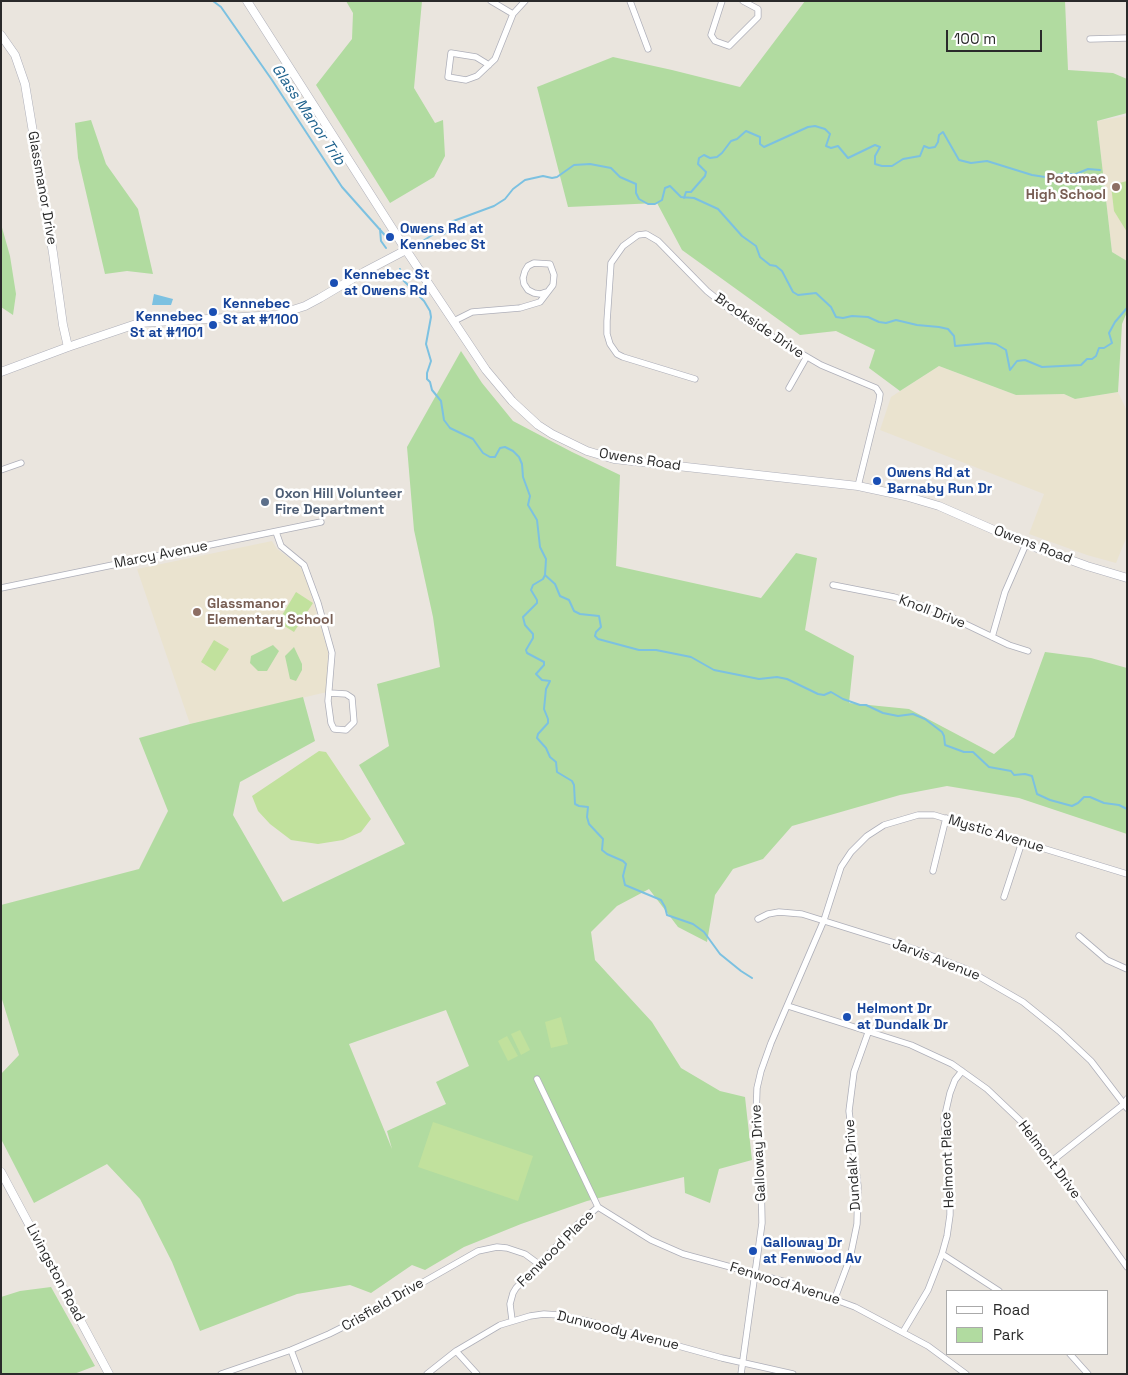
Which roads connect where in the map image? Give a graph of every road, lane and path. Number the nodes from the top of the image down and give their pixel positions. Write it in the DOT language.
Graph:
graph roads {
  1 [pos="247,1"];
  2 [pos="491,1"];
  3 [pos="525,1"];
  4 [pos="630,1"];
  5 [pos="722,1"];
  6 [pos="743,1"];
  7 [pos="513,14"];
  8 [pos="1,35"];
  9 [pos="1127,38"];
  10 [pos="1090,39"];
  11 [pos="648,49"];
  12 [pos="489,65"];
  13 [pos="406,250"];
  14 [pos="546,292"];
  15 [pos="454,321"];
  16 [pos="68,347"];
  17 [pos="806,358"];
  18 [pos="1,372"];
  19 [pos="695,379"];
  20 [pos="788,388"];
  21 [pos="21,463"];
  22 [pos="1,470"];
  23 [pos="858,486"];
  24 [pos="321,522"];
  25 [pos="276,532"];
  26 [pos="1026,544"];
  27 [pos="1127,578"];
  28 [pos="833,585"];
  29 [pos="1,588"];
  30 [pos="992,637"];
  31 [pos="1028,651"];
  32 [pos="330,693"];
  33 [pos="946,818"];
  34 [pos="866,836"];
  35 [pos="1022,842"];
  36 [pos="933,871"];
  37 [pos="1127,874"];
  38 [pos="1004,896"];
  39 [pos="758,919"];
  40 [pos="824,920"];
  41 [pos="1078,936"];
  42 [pos="1127,969"];
  43 [pos="788,1006"];
  44 [pos="869,1030"];
  45 [pos="962,1071"];
  46 [pos="537,1079"];
  47 [pos="1126,1104"];
  48 [pos="1052,1161"];
  49 [pos="1,1172"];
  50 [pos="598,1207"];
  51 [pos="942,1254"];
  52 [pos="540,1265"];
  53 [pos="1127,1267"];
  54 [pos="756,1274"];
  55 [pos="997,1290"];
  56 [pos="835,1298"];
  57 [pos="512,1320"];
  58 [pos="903,1332"];
  59 [pos="291,1350"];
  60 [pos="456,1351"];
  61 [pos="1071,1355"];
  62 [pos="743,1362"];
  63 [pos="109,1374"];
  64 [pos="221,1374"];
  65 [pos="300,1374"];
  66 [pos="427,1374"];
  67 [pos="477,1374"];
  68 [pos="741,1374"];
  69 [pos="793,1374"];
  70 [pos="966,1374"];
  71 [pos="1088,1374"];
  1 -- 13 [label="street, Owens Road"];
  2 -- 7 [label="street"];
  3 -- 7 [label="street"];
  4 -- 11 [label="street"];
  5 -- 6 [label="street"];
  7 -- 12 [label="street"];
  8 -- 16 [label="street, Glassmanor Drive"];
  9 -- 10 [label="street"];
  12 -- 12 [label="street"];
  13 -- 15 [label="street, Owens Road"];
  13 -- 16 [label="street"];
  14 -- 14 [label="street"];
  14 -- 15 [label="street"];
  15 -- 23 [label="street, Owens Road"];
  16 -- 18 [label="street"];
  17 -- 19 [label="street, Brookside Drive"];
  17 -- 20 [label="street"];
  17 -- 23 [label="street, Brookside Drive"];
  21 -- 22 [label="street"];
  23 -- 26 [label="street, Owens Road"];
  24 -- 25 [label="street, Marcy Avenue"];
  25 -- 29 [label="street, Marcy Avenue"];
  25 -- 32 [label="street"];
  26 -- 27 [label="street, Owens Road"];
  26 -- 30 [label="street"];
  28 -- 30 [label="street, Knoll Drive"];
  30 -- 31 [label="street, Knoll Drive"];
  32 -- 32 [label="street"];
  33 -- 34 [label="street, Mystic Avenue"];
  33 -- 35 [label="street, Mystic Avenue"];
  33 -- 36 [label="street"];
  34 -- 40 [label="street, Galloway Drive"];
  35 -- 37 [label="street, Mystic Avenue"];
  35 -- 38 [label="street"];
  39 -- 40 [label="street, Jarvis Avenue"];
  40 -- 43 [label="street, Galloway Drive"];
  40 -- 47 [label="street, Jarvis Avenue"];
  41 -- 42 [label="street"];
  43 -- 44 [label="street, Helmont Drive"];
  43 -- 54 [label="street, Galloway Drive"];
  44 -- 45 [label="street, Helmont Drive"];
  44 -- 56 [label="street, Dundalk Drive"];
  45 -- 48 [label="street, Helmont Drive"];
  45 -- 51 [label="street, Helmont Place"];
  46 -- 50 [label="street"];
  47 -- 48 [label="street"];
  48 -- 53 [label="street, Helmont Drive"];
  49 -- 63 [label="street, Livingston Road"];
  50 -- 52 [label="street, Fenwood Place"];
  50 -- 54 [label="street, Fenwood Avenue"];
  51 -- 55 [label="street"];
  51 -- 58 [label="street, Helmont Place"];
  52 -- 57 [label="street, Fenwood Place"];
  52 -- 59 [label="street, Crisfield Drive"];
  54 -- 56 [label="street, Fenwood Avenue"];
  54 -- 62 [label="street, Galloway Drive"];
  56 -- 58 [label="street, Fenwood Avenue"];
  57 -- 60 [label="street, Dunwoody Avenue"];
  57 -- 62 [label="street, Dunwoody Avenue"];
  58 -- 70 [label="street, Fenwood Avenue"];
  59 -- 64 [label="street, Crisfield Drive"];
  59 -- 65 [label="street"];
  60 -- 66 [label="street, Dunwoody Avenue"];
  60 -- 67 [label="street"];
  61 -- 71 [label="street"];
  62 -- 68 [label="street, Galloway Drive"];
  62 -- 69 [label="street, Dunwoody Avenue"];
}
